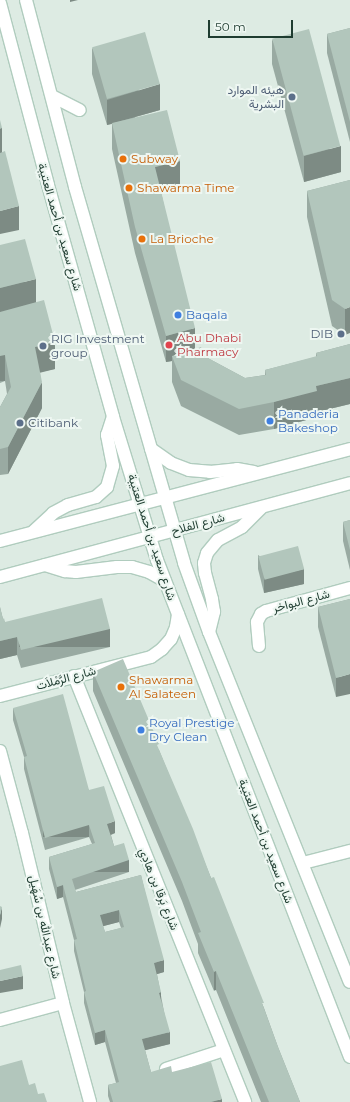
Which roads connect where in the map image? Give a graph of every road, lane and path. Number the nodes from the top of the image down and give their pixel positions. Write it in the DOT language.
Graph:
graph roads {
  1 [pos="26,0"];
  2 [pos="0,3"];
  3 [pos="52,96"];
  4 [pos="80,110"];
  5 [pos="113,417"];
  6 [pos="151,449"];
  7 [pos="350,449"];
  8 [pos="257,473"];
  9 [pos="350,483"];
  10 [pos="165,497"];
  11 [pos="139,504"];
  12 [pos="262,507"];
  13 [pos="174,530"];
  14 [pos="34,531"];
  15 [pos="150,536"];
  16 [pos="0,540"];
  17 [pos="44,565"];
  18 [pos="0,577"];
  19 [pos="165,581"];
  20 [pos="350,588"];
  21 [pos="178,614"];
  22 [pos="209,632"];
  23 [pos="259,646"];
  24 [pos="74,676"];
  25 [pos="0,696"];
  26 [pos="0,751"];
  27 [pos="350,851"];
  28 [pos="303,863"];
  29 [pos="350,982"];
  30 [pos="62,1003"];
  31 [pos="0,1020"];
  32 [pos="224,1050"];
  33 [pos="350,1057"];
  34 [pos="166,1069"];
  35 [pos="90,1102"];
  36 [pos="244,1102"];
  1 -- 3 [label="main road, شارع سعيد بن أحمد العتيبة"];
  2 -- 5 [label="main road, شارع سعيد بن أحمد العتيبة"];
  3 -- 4 [label="main road"];
  3 -- 6 [label="main road, شارع سعيد بن أحمد العتيبة"];
  5 -- 11 [label="main road, شارع سعيد بن أحمد العتيبة"];
  5 -- 14 [label="main road"];
  6 -- 8 [label="main road"];
  6 -- 10 [label="main road, شارع سعيد بن أحمد العتيبة"];
  7 -- 8 [label="main road"];
  8 -- 10 [label="main road"];
  9 -- 12 [label="main road, شارع الفلاح"];
  10 -- 11 [label="main road"];
  10 -- 13 [label="main road, شارع سعيد بن أحمد العتيبة"];
  11 -- 14 [label="main road"];
  11 -- 15 [label="main road, شارع سعيد بن أحمد العتيبة"];
  12 -- 13 [label="main road, شارع الفلاح"];
  12 -- 22 [label="main road"];
  13 -- 15 [label="main road, شارع الفلاح"];
  13 -- 22 [label="main road, شارع سعيد بن أحمد العتيبة"];
  14 -- 16 [label="main road"];
  15 -- 17 [label="main road, شارع الفلاح"];
  15 -- 19 [label="main road, شارع سعيد بن أحمد العتيبة"];
  17 -- 18 [label="main road, شارع الفلاح"];
  17 -- 19 [label="main road"];
  19 -- 21 [label="main road, شارع سعيد بن أحمد العتيبة"];
  20 -- 23 [label="main road, شارع البواخر"];
  21 -- 24 [label="main road, شارع الرَّمْلاَت"];
  21 -- 33 [label="main road, شارع سعيد بن أحمد العتيبة"];
  22 -- 28 [label="main road, شارع سعيد بن أحمد العتيبة"];
  24 -- 25 [label="main road, شارع الرَّمْلاَت"];
  24 -- 32 [label="main road, شارع بَرقا بن هادِي"];
  26 -- 30 [label="main road, شارع عبدالله بن سُهَيل"];
  27 -- 28 [label="main road"];
  28 -- 29 [label="main road, شارع سعيد بن أحمد العتيبة"];
  30 -- 31 [label="main road"];
  30 -- 35 [label="main road, شارع عبدالله بن سُهَيل"];
  32 -- 34 [label="main road"];
  32 -- 36 [label="main road, شارع بَرقا بن هادِي"];
}
